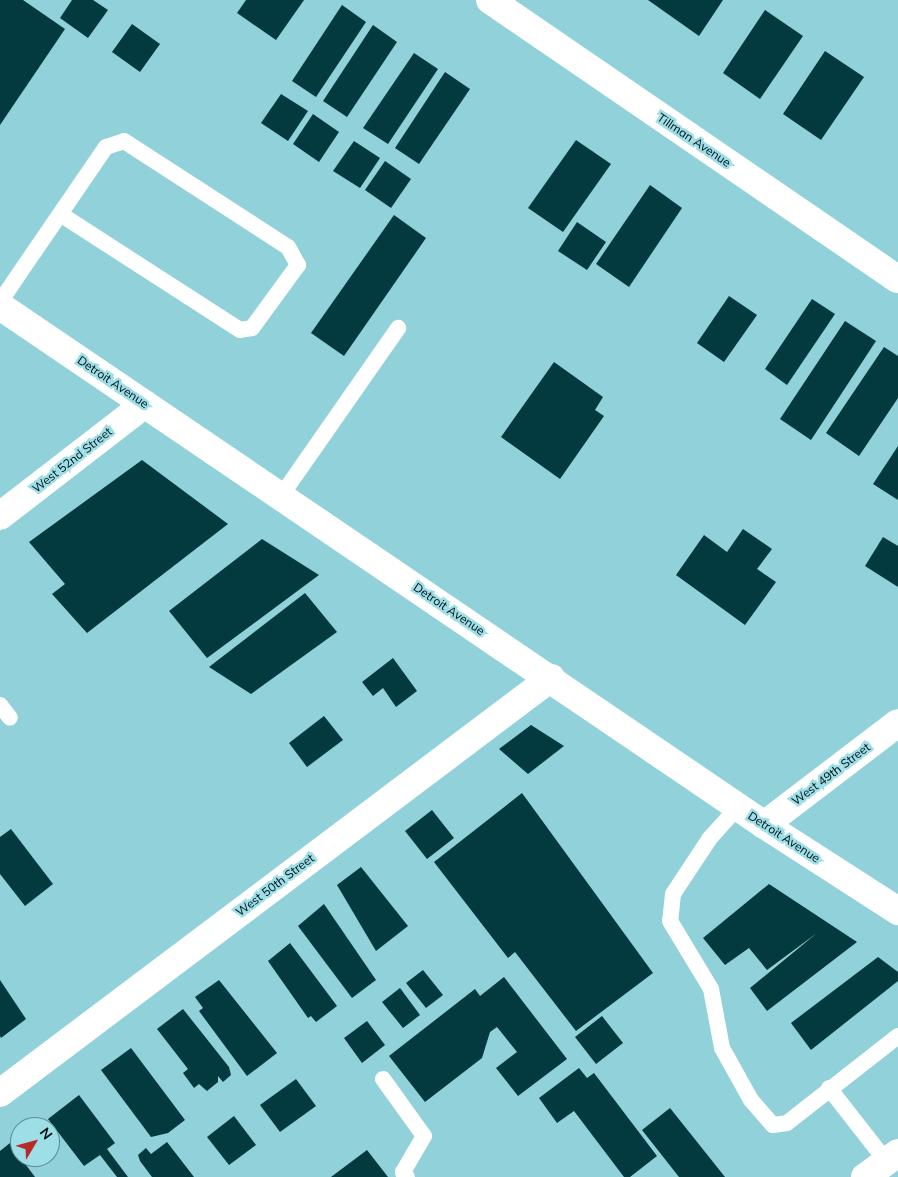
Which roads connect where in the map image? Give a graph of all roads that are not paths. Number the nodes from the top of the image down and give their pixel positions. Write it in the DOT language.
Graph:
graph roads {
  1 [pos="490,0"];
  2 [pos="60,214"];
  3 [pos="898,279"];
  4 [pos="0,302"];
  5 [pos="0,306"];
  6 [pos="398,328"];
  7 [pos="145,404"];
  8 [pos="281,496"];
  9 [pos="0,516"];
  10 [pos="551,678"];
  11 [pos="0,705"];
  12 [pos="10,718"];
  13 [pos="898,723"];
  14 [pos="738,808"];
  15 [pos="764,825"];
  16 [pos="898,911"];
  17 [pos="898,1036"];
  18 [pos="383,1079"];
  19 [pos="829,1088"];
  20 [pos="0,1093"];
  21 [pos="892,1157"];
  22 [pos="407,1177"];
  23 [pos="865,1177"];
  1 -- 3 [label="street, Tillman Avenue"];
  2 -- 2 [label="lane"];
  2 -- 4 [label="lane"];
  5 -- 7 [label="street, Detroit Avenue"];
  6 -- 8 [label="lane"];
  7 -- 8 [label="street, Detroit Avenue"];
  7 -- 9 [label="street, West 52nd Street"];
  8 -- 10 [label="street, Detroit Avenue"];
  10 -- 14 [label="street, Detroit Avenue"];
  10 -- 20 [label="street, West 50th Street"];
  11 -- 12 [label="lane"];
  13 -- 15 [label="street, West 49th Street"];
  14 -- 15 [label="street, Detroit Avenue"];
  14 -- 19 [label="lane"];
  15 -- 16 [label="street, Detroit Avenue"];
  17 -- 19 [label="lane"];
  18 -- 22 [label="lane"];
  19 -- 21 [label="lane"];
  21 -- 23 [label="street"];
}
